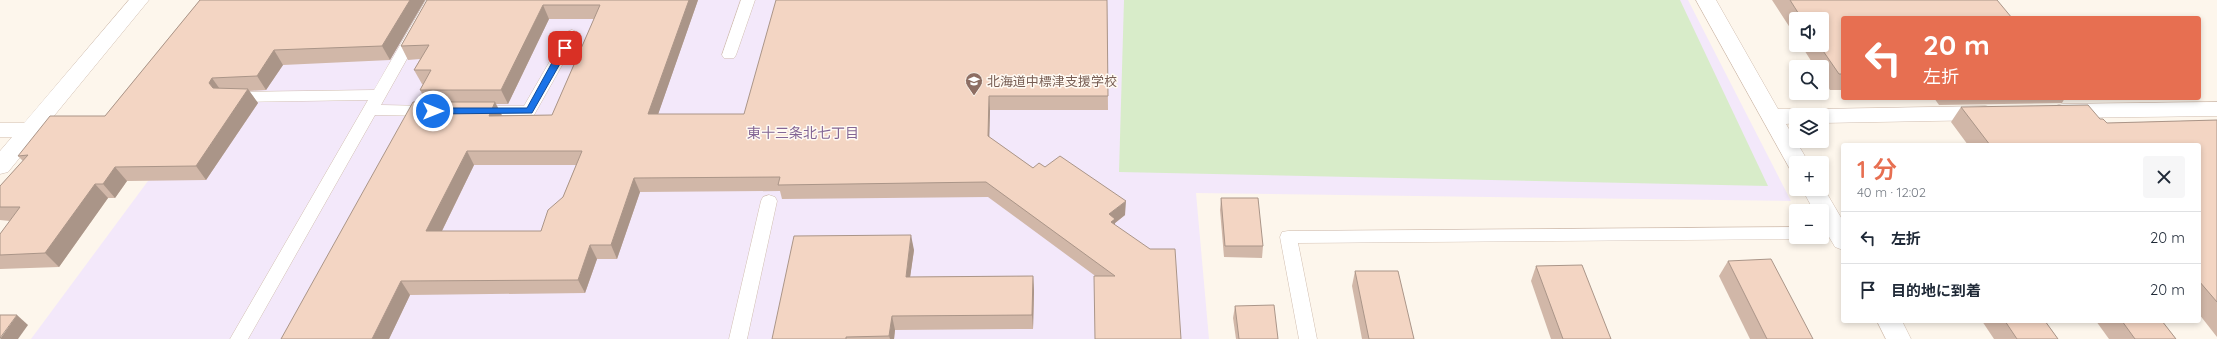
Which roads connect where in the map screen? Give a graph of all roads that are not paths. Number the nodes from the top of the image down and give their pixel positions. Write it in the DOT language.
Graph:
graph roads {
  1 [pos="139,0"];
  2 [pos="433,0"];
  3 [pos="748,0"];
  4 [pos="1706,0"];
  5 [pos="572,35"];
  6 [pos="729,55"];
  7 [pos="378,95"];
  8 [pos="228,97"];
  9 [pos="2217,109"];
  10 [pos="370,110"];
  11 [pos="441,111"];
  12 [pos="465,111"];
  13 [pos="2043,112"];
  14 [pos="2003,113"];
  15 [pos="1789,116"];
  16 [pos="1829,116"];
  17 [pos="1772,117"];
  18 [pos="0,130"];
  19 [pos="31,130"];
  20 [pos="1794,156"];
  21 [pos="0,166"];
  22 [pos="1816,196"];
  23 [pos="769,201"];
  24 [pos="1789,233"];
  25 [pos="1830,235"];
  26 [pos="1890,323"];
  27 [pos="239,339"];
  28 [pos="738,339"];
  29 [pos="1308,339"];
  30 [pos="1899,339"];
  1 -- 19 [label="street"];
  2 -- 7 [label="lane"];
  3 -- 6 [label="lane"];
  4 -- 17 [label="street"];
  5 -- 12 [label="lane"];
  7 -- 8 [label="lane"];
  7 -- 10 [label="lane"];
  9 -- 13 [label="street"];
  10 -- 11 [label="lane"];
  10 -- 27 [label="lane"];
  14 -- 16 [label="street"];
  15 -- 17 [label="street"];
  17 -- 20 [label="street"];
  18 -- 19 [label="street"];
  19 -- 21 [label="street"];
  22 -- 25 [label="street"];
  23 -- 28 [label="lane"];
  24 -- 29 [label="lane"];
  26 -- 30 [label="street"];
}
